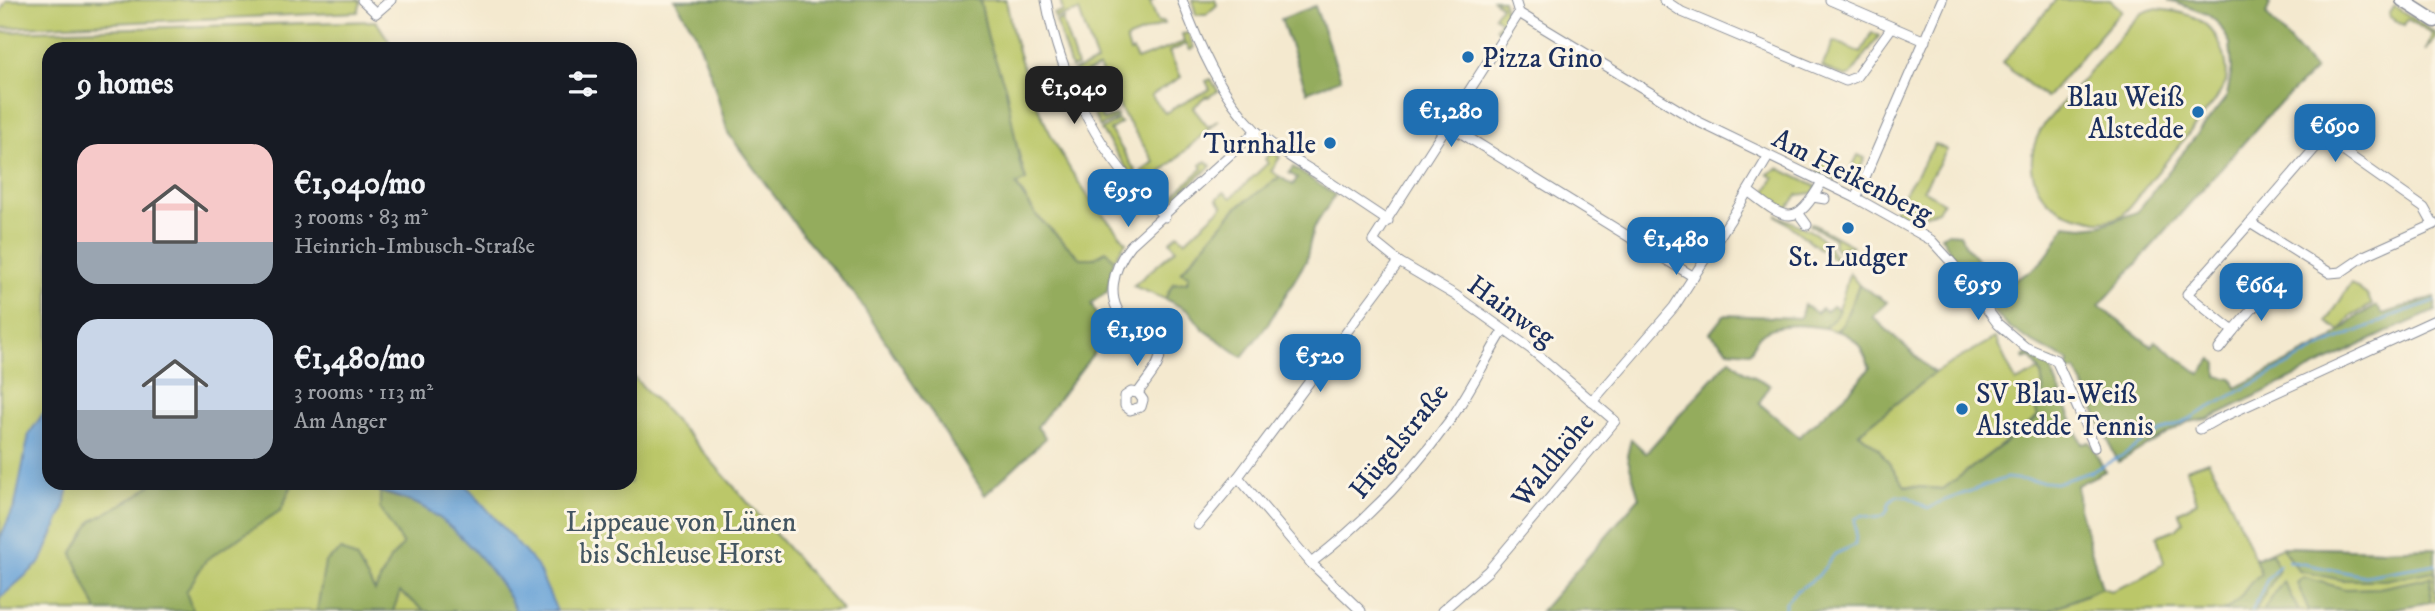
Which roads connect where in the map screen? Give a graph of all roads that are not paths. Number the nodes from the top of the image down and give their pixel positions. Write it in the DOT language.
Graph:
graph roads {
  1 [pos="362,0"];
  2 [pos="391,0"];
  3 [pos="1046,0"];
  4 [pos="1182,0"];
  5 [pos="1514,0"];
  6 [pos="1664,0"];
  7 [pos="1830,0"];
  8 [pos="1942,0"];
  9 [pos="2402,0"];
  10 [pos="1519,13"];
  11 [pos="2435,21"];
  12 [pos="1892,27"];
  13 [pos="1925,41"];
  14 [pos="1448,125"];
  15 [pos="1256,131"];
  16 [pos="1768,157"];
  17 [pos="1822,182"];
  18 [pos="1748,191"];
  19 [pos="1813,197"];
  20 [pos="1856,198"];
  21 [pos="1825,199"];
  22 [pos="1799,214"];
  23 [pos="1164,217"];
  24 [pos="1388,221"];
  25 [pos="2250,223"];
  26 [pos="2434,224"];
  27 [pos="1807,225"];
  28 [pos="1399,262"];
  29 [pos="1694,277"];
  30 [pos="2266,293"];
  31 [pos="2435,320"];
  32 [pos="1503,331"];
  33 [pos="2233,331"];
  34 [pos="2219,349"];
  35 [pos="1139,393"];
  36 [pos="1592,402"];
  37 [pos="2200,429"];
  38 [pos="2095,447"];
  39 [pos="1238,477"];
  40 [pos="1198,525"];
  41 [pos="1311,563"];
  42 [pos="1361,611"];
  43 [pos="1442,611"];
  1 -- 2 [label="street"];
  3 -- 23 [label="street"];
  4 -- 15 [label="street"];
  5 -- 10 [label="street"];
  6 -- 12 [label="street"];
  7 -- 12 [label="street"];
  8 -- 13 [label="street"];
  9 -- 11 [label="street"];
  10 -- 14 [label="street"];
  10 -- 16 [label="street, Am Heikenberg"];
  12 -- 13 [label="street"];
  13 -- 20 [label="street"];
  14 -- 24 [label="street"];
  14 -- 29 [label="street"];
  15 -- 23 [label="street"];
  15 -- 24 [label="street"];
  16 -- 17 [label="street, Am Heikenberg"];
  16 -- 18 [label="street, Waldhöhe"];
  17 -- 19 [label="street"];
  17 -- 20 [label="street, Am Heikenberg"];
  18 -- 22 [label="street"];
  18 -- 29 [label="street, Waldhöhe"];
  19 -- 21 [label="street"];
  19 -- 22 [label="street"];
  20 -- 38 [label="street, Am Heikenberg"];
  22 -- 27 [label="street"];
  23 -- 35 [label="street"];
  24 -- 28 [label="street, Hainweg"];
  25 -- 26 [label="street"];
  25 -- 26 [label="street"];
  25 -- 33 [label="street"];
  28 -- 32 [label="street, Hainweg"];
  28 -- 39 [label="street"];
  29 -- 36 [label="street, Waldhöhe"];
  30 -- 33 [label="street"];
  31 -- 37 [label="street"];
  32 -- 36 [label="street, Hainweg"];
  32 -- 41 [label="street, Hügelstraße"];
  33 -- 34 [label="street"];
  36 -- 43 [label="street, Waldhöhe"];
  39 -- 40 [label="street"];
  39 -- 41 [label="street"];
  41 -- 42 [label="street"];
}
